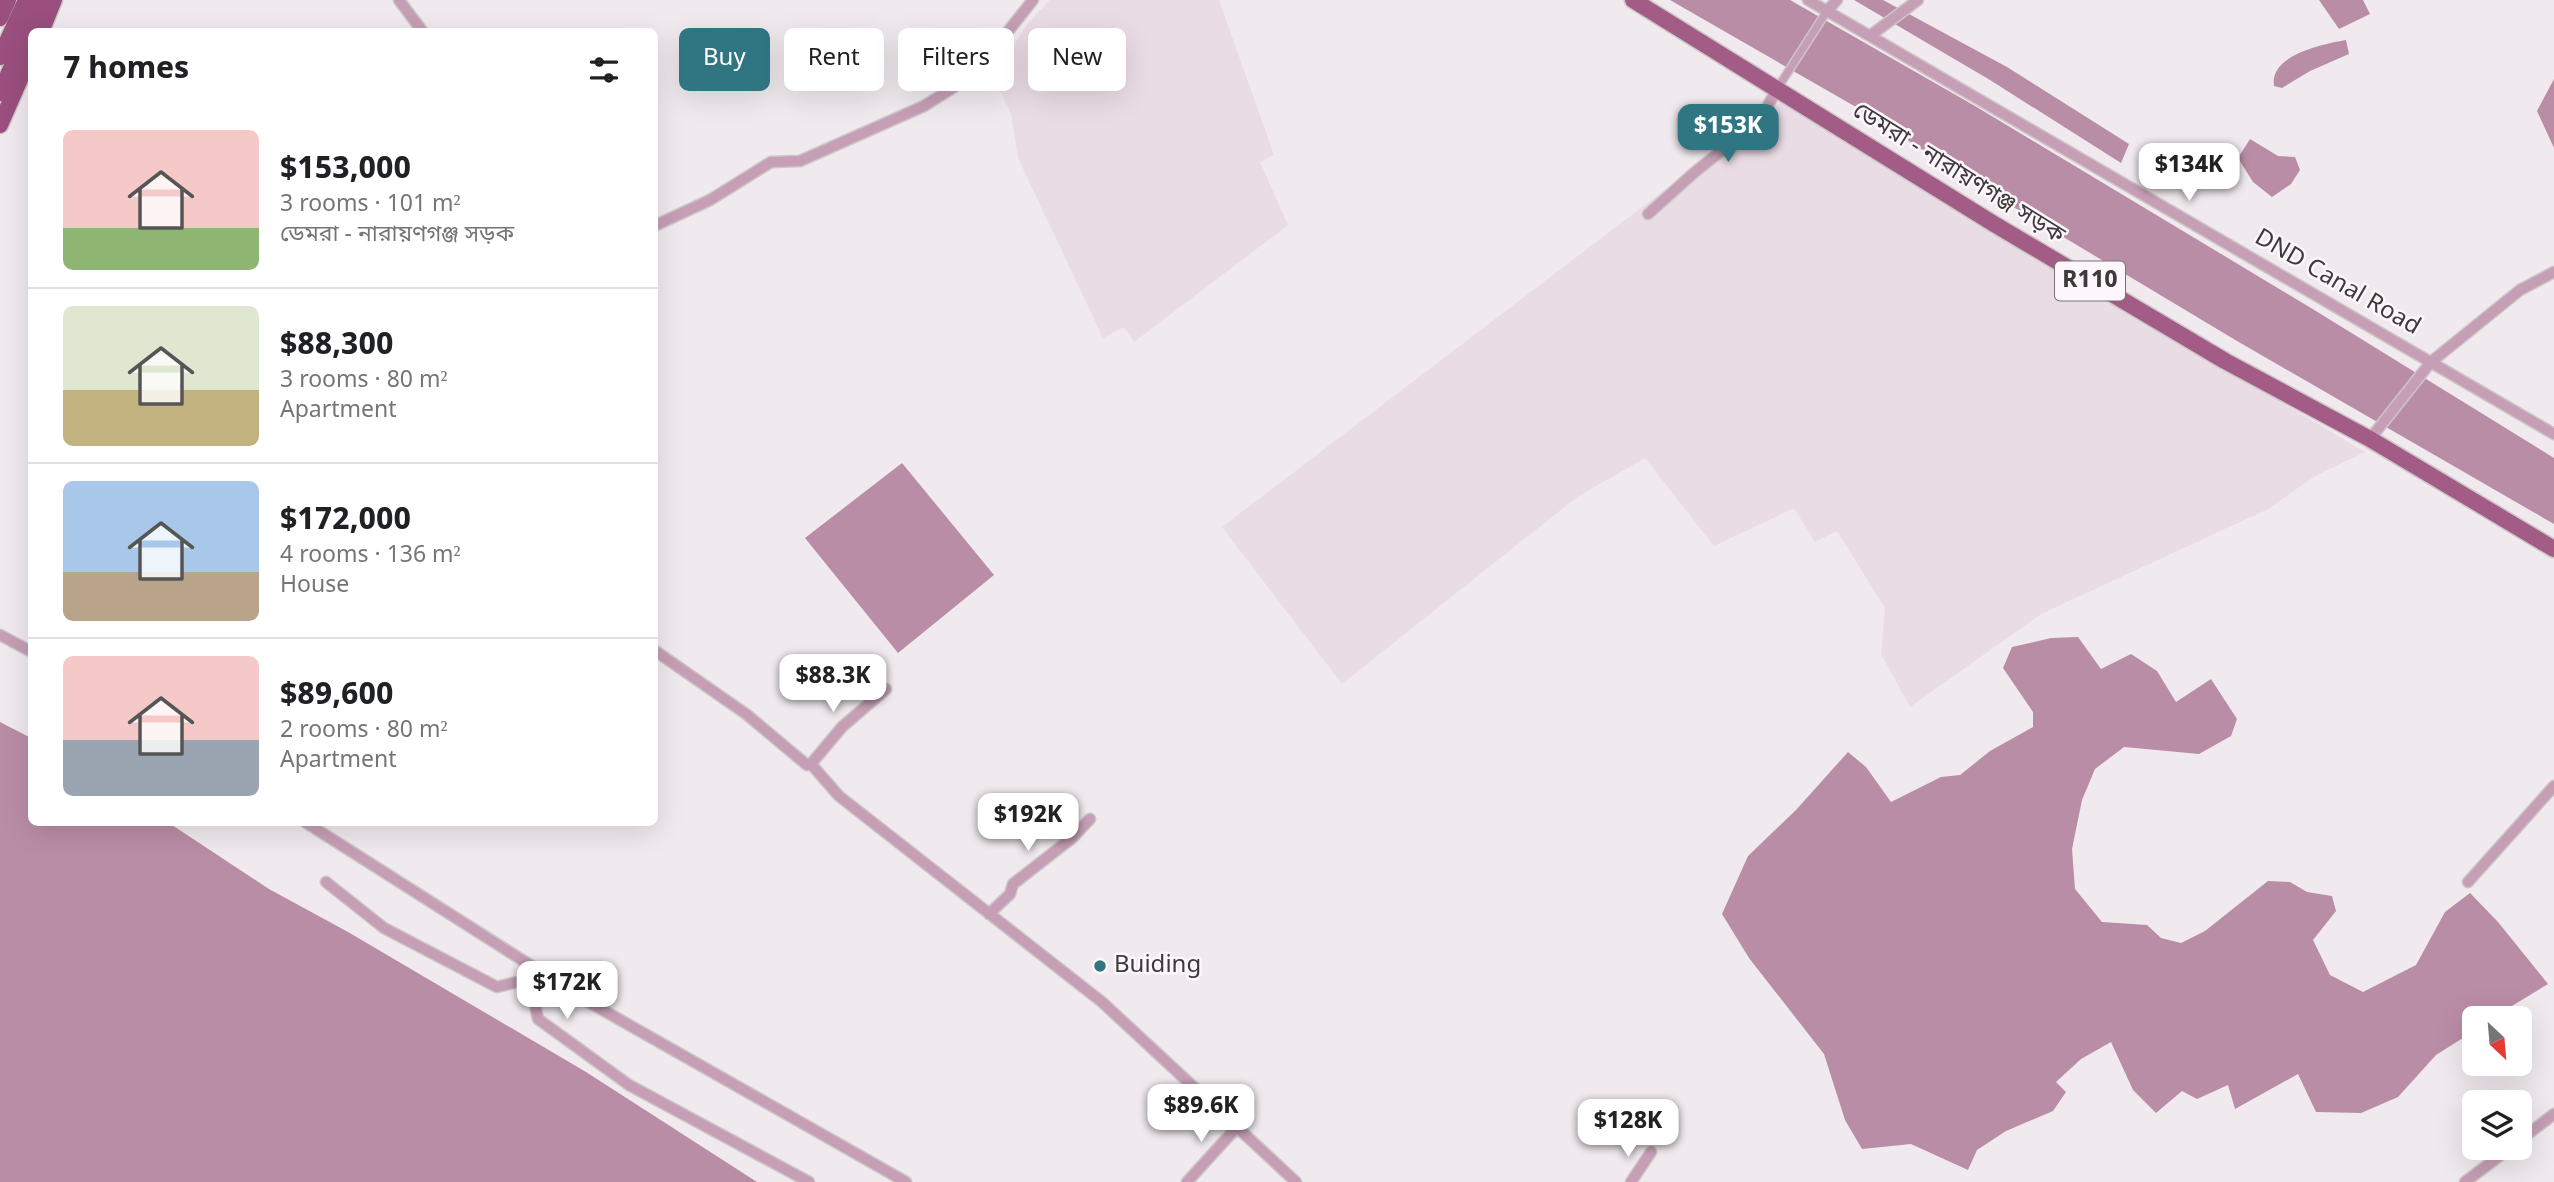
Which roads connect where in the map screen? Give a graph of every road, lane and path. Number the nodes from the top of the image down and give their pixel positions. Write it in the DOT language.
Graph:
graph roads {
  1 [pos="8,0"];
  2 [pos="26,0"];
  3 [pos="41,0"];
  4 [pos="54,0"];
  5 [pos="399,0"];
  6 [pos="1033,0"];
  7 [pos="1633,0"];
  8 [pos="1808,0"];
  9 [pos="1837,0"];
  10 [pos="1916,1"];
  11 [pos="1827,11"];
  12 [pos="0,18"];
  13 [pos="29,28"];
  14 [pos="43,28"];
  15 [pos="420,28"];
  16 [pos="28,29"];
  17 [pos="1871,35"];
  18 [pos="0,57"];
  19 [pos="28,61"];
  20 [pos="1777,89"];
  21 [pos="0,93"];
  22 [pos="0,125"];
  23 [pos="1648,214"];
  24 [pos="658,224"];
  25 [pos="2554,272"];
  26 [pos="2431,362"];
  27 [pos="2554,434"];
  28 [pos="2370,439"];
  29 [pos="2554,550"];
  30 [pos="0,635"];
  31 [pos="28,650"];
  32 [pos="658,653"];
  33 [pos="886,689"];
  34 [pos="811,764"];
  35 [pos="2554,786"];
  36 [pos="1090,819"];
  37 [pos="311,826"];
  38 [pos="326,882"];
  39 [pos="2468,882"];
  40 [pos="989,914"];
  41 [pos="2554,1114"];
  42 [pos="1238,1126"];
  43 [pos="2532,1131"];
  44 [pos="1651,1152"];
  45 [pos="2494,1160"];
  46 [pos="809,1182"];
  47 [pos="906,1182"];
  48 [pos="1187,1182"];
  49 [pos="1296,1182"];
  50 [pos="1631,1182"];
  51 [pos="2465,1182"];
  1 -- 12 [label="highway"];
  2 -- 18 [label="highway"];
  3 -- 13 [label="highway"];
  4 -- 14 [label="highway"];
  5 -- 15 [label="street"];
  6 -- 24 [label="street"];
  7 -- 20 [label="main road, ডেমরা - নারায়ণগঞ্জ সড়ক / R110"];
  8 -- 11 [label="street, DND Canal Road"];
  9 -- 11 [label="street"];
  10 -- 17 [label="street"];
  11 -- 17 [label="street, DND Canal Road"];
  11 -- 20 [label="street"];
  16 -- 21 [label="highway"];
  17 -- 26 [label="street, DND Canal Road"];
  19 -- 22 [label="highway"];
  20 -- 23 [label="street"];
  20 -- 28 [label="main road, ডেমরা - নারায়ণগঞ্জ সড়ক / R110"];
  25 -- 26 [label="street"];
  26 -- 27 [label="street, DND Canal Road"];
  26 -- 28 [label="street"];
  28 -- 29 [label="main road, ডেমরা - নারায়ণগঞ্জ সড়ক / R110"];
  30 -- 31 [label="street"];
  32 -- 34 [label="street"];
  33 -- 34 [label="street"];
  34 -- 40 [label="street"];
  35 -- 39 [label="street"];
  36 -- 40 [label="street"];
  37 -- 47 [label="street"];
  38 -- 46 [label="street"];
  40 -- 42 [label="street"];
  41 -- 43 [label="street"];
  42 -- 48 [label="street"];
  42 -- 49 [label="street"];
  44 -- 50 [label="street"];
  45 -- 51 [label="street"];
}
